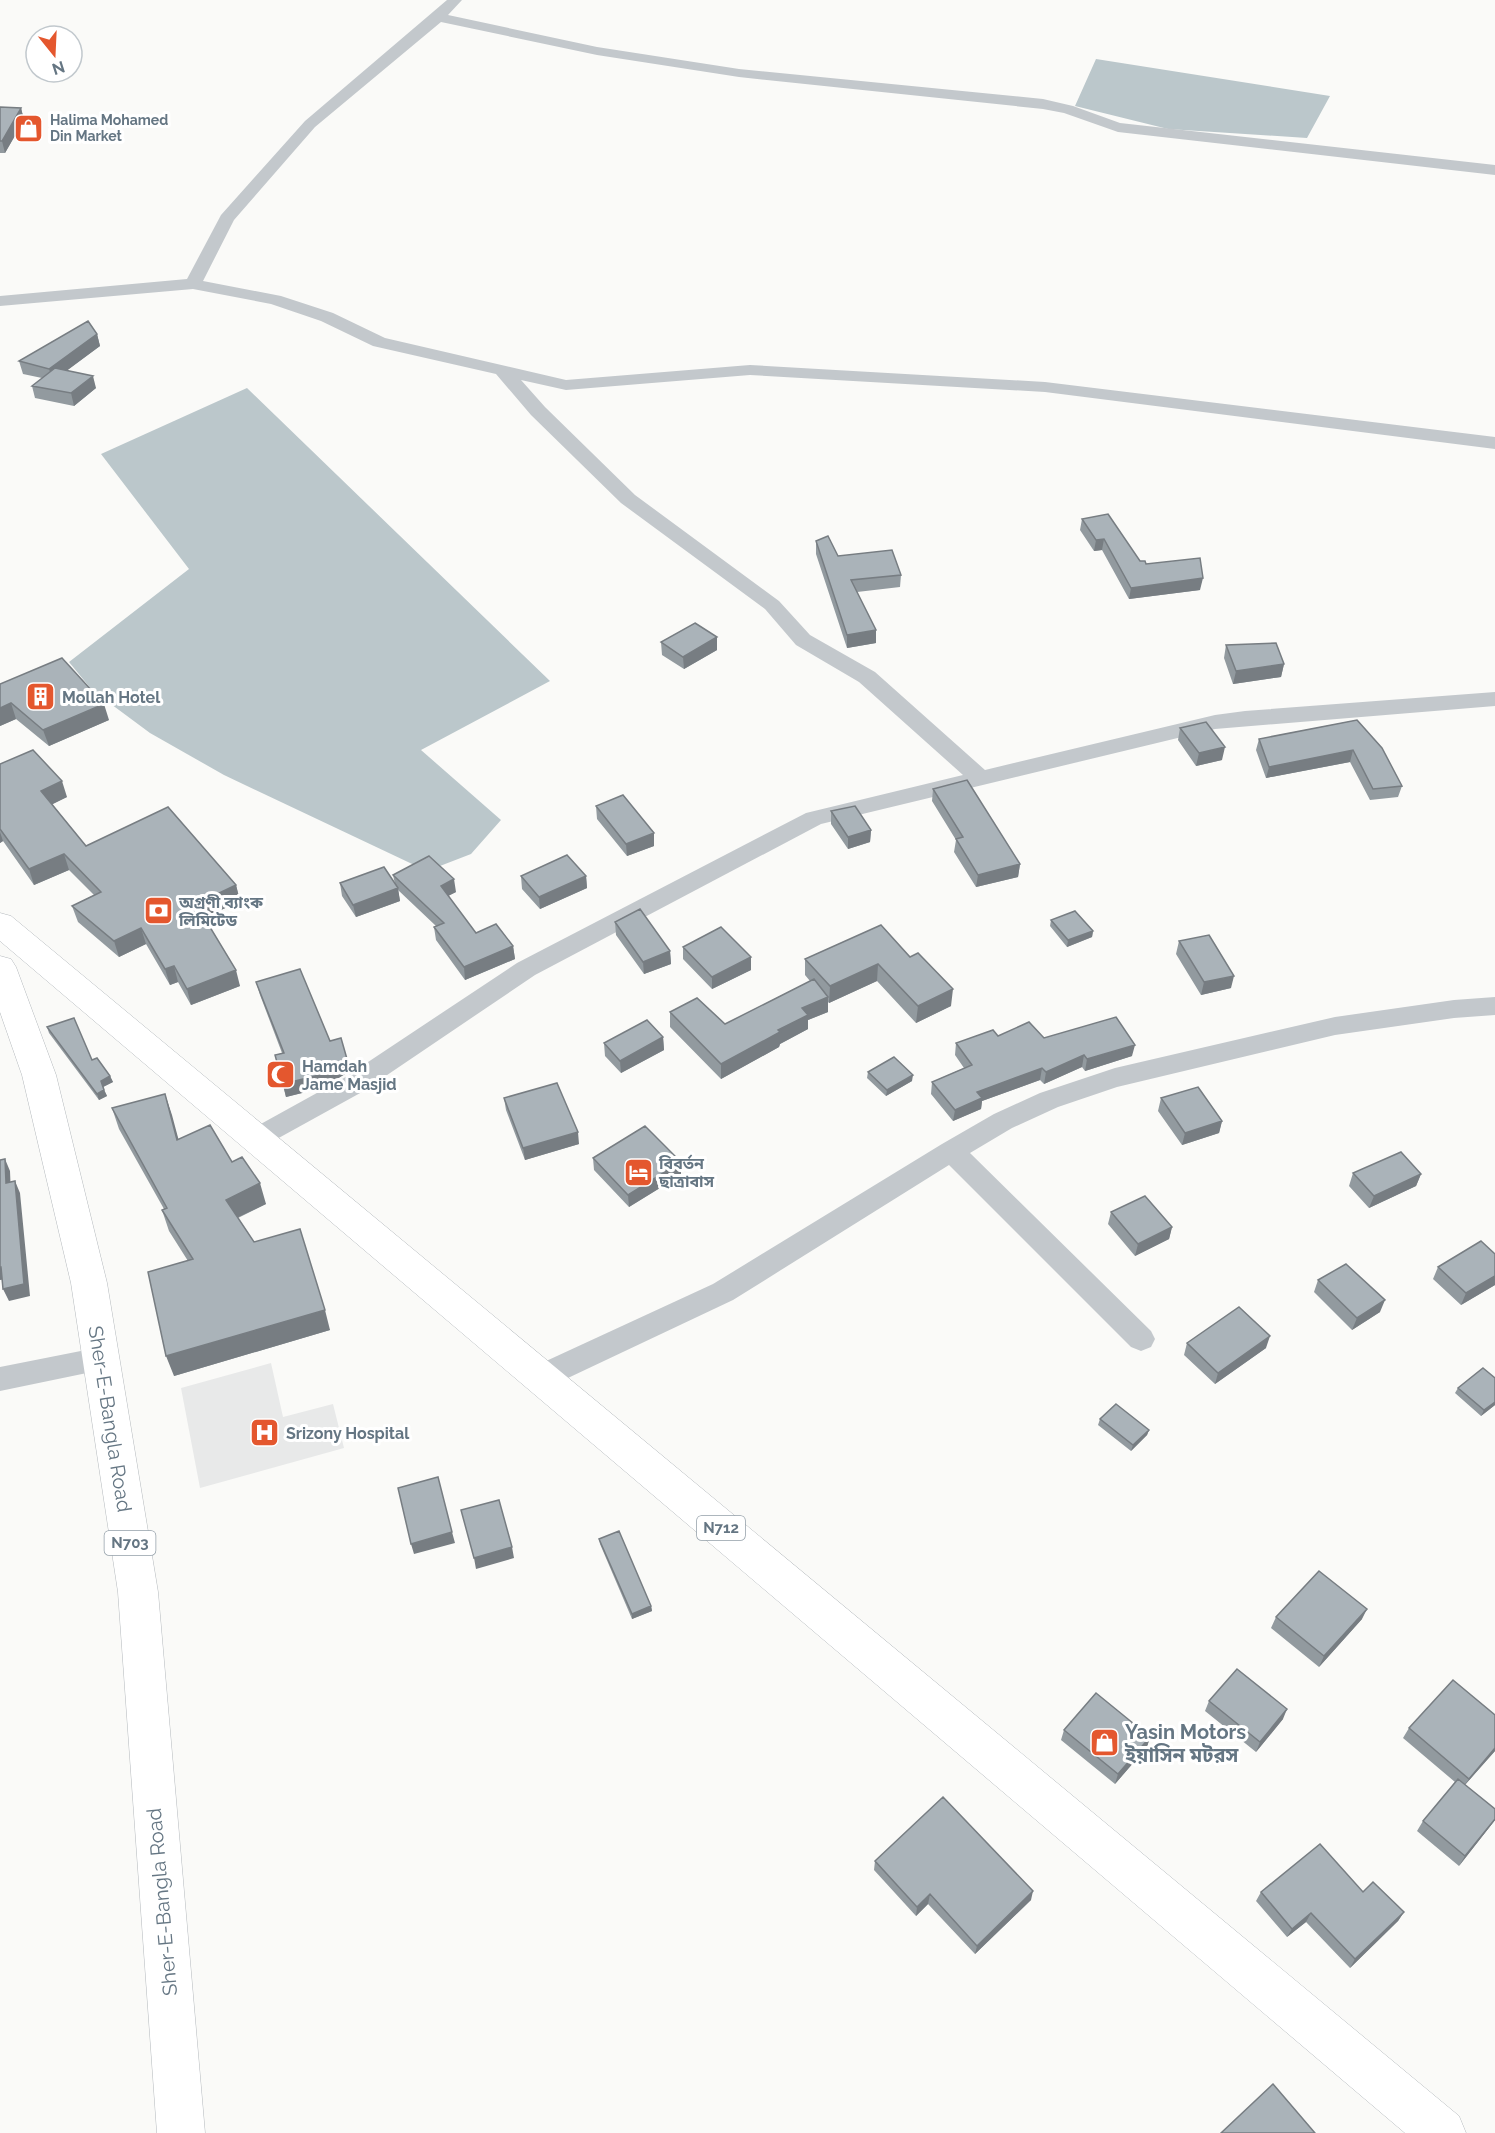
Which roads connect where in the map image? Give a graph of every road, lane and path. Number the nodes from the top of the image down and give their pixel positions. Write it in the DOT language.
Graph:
graph roads {
  1 [pos="455,0"];
  2 [pos="438,17"];
  3 [pos="1495,170"];
  4 [pos="193,284"];
  5 [pos="0,302"];
  6 [pos="501,369"];
  7 [pos="1495,443"];
  8 [pos="1495,699"];
  9 [pos="979,777"];
  10 [pos="0,924"];
  11 [pos="0,967"];
  12 [pos="1495,1006"];
  13 [pos="257,1138"];
  14 [pos="951,1151"];
  15 [pos="1141,1339"];
  16 [pos="101,1359"];
  17 [pos="541,1377"];
  18 [pos="0,1379"];
  19 [pos="181,2133"];
  20 [pos="1442,2133"];
  1 -- 2 [label="street"];
  2 -- 3 [label="street"];
  2 -- 4 [label="street"];
  4 -- 5 [label="street"];
  4 -- 6 [label="street"];
  6 -- 7 [label="street"];
  6 -- 9 [label="street"];
  8 -- 9 [label="street"];
  9 -- 13 [label="street"];
  10 -- 13 [label="highway, N712"];
  11 -- 16 [label="highway, Sher-E-Bangla Road / N703"];
  12 -- 14 [label="street"];
  13 -- 17 [label="highway, N712"];
  14 -- 15 [label="street"];
  14 -- 17 [label="street"];
  16 -- 18 [label="street"];
  16 -- 19 [label="highway, Sher-E-Bangla Road / N703"];
  17 -- 20 [label="highway, N712"];
}
